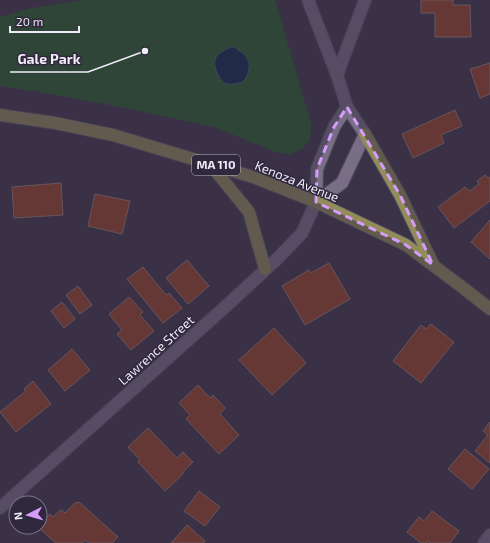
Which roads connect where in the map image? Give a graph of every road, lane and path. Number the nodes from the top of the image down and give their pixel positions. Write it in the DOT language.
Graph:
graph roads {
  1 [pos="308,0"];
  2 [pos="365,0"];
  3 [pos="337,75"];
  4 [pos="347,107"];
  5 [pos="0,115"];
  6 [pos="365,134"];
  7 [pos="210,164"];
  8 [pos="316,202"];
  9 [pos="433,265"];
  10 [pos="265,269"];
  11 [pos="490,309"];
  12 [pos="0,508"];
  13 [pos="490,535"];
  14 [pos="484,543"];
  1 -- 3 [label="street"];
  2 -- 3 [label="street"];
  3 -- 4 [label="street"];
  4 -- 6 [label="street"];
  4 -- 8 [label="street"];
  5 -- 7 [label="main road, Kenoza Avenue / MA 110"];
  6 -- 8 [label="street"];
  6 -- 9 [label="main road"];
  7 -- 8 [label="main road, Kenoza Avenue / MA 110"];
  7 -- 10 [label="main road"];
  8 -- 9 [label="main road, Kenoza Avenue / MA 110"];
  8 -- 10 [label="street, Lawrence Street"];
  9 -- 11 [label="main road, Kenoza Avenue / MA 110"];
  10 -- 12 [label="street, Lawrence Street"];
  13 -- 14 [label="street"];
}
